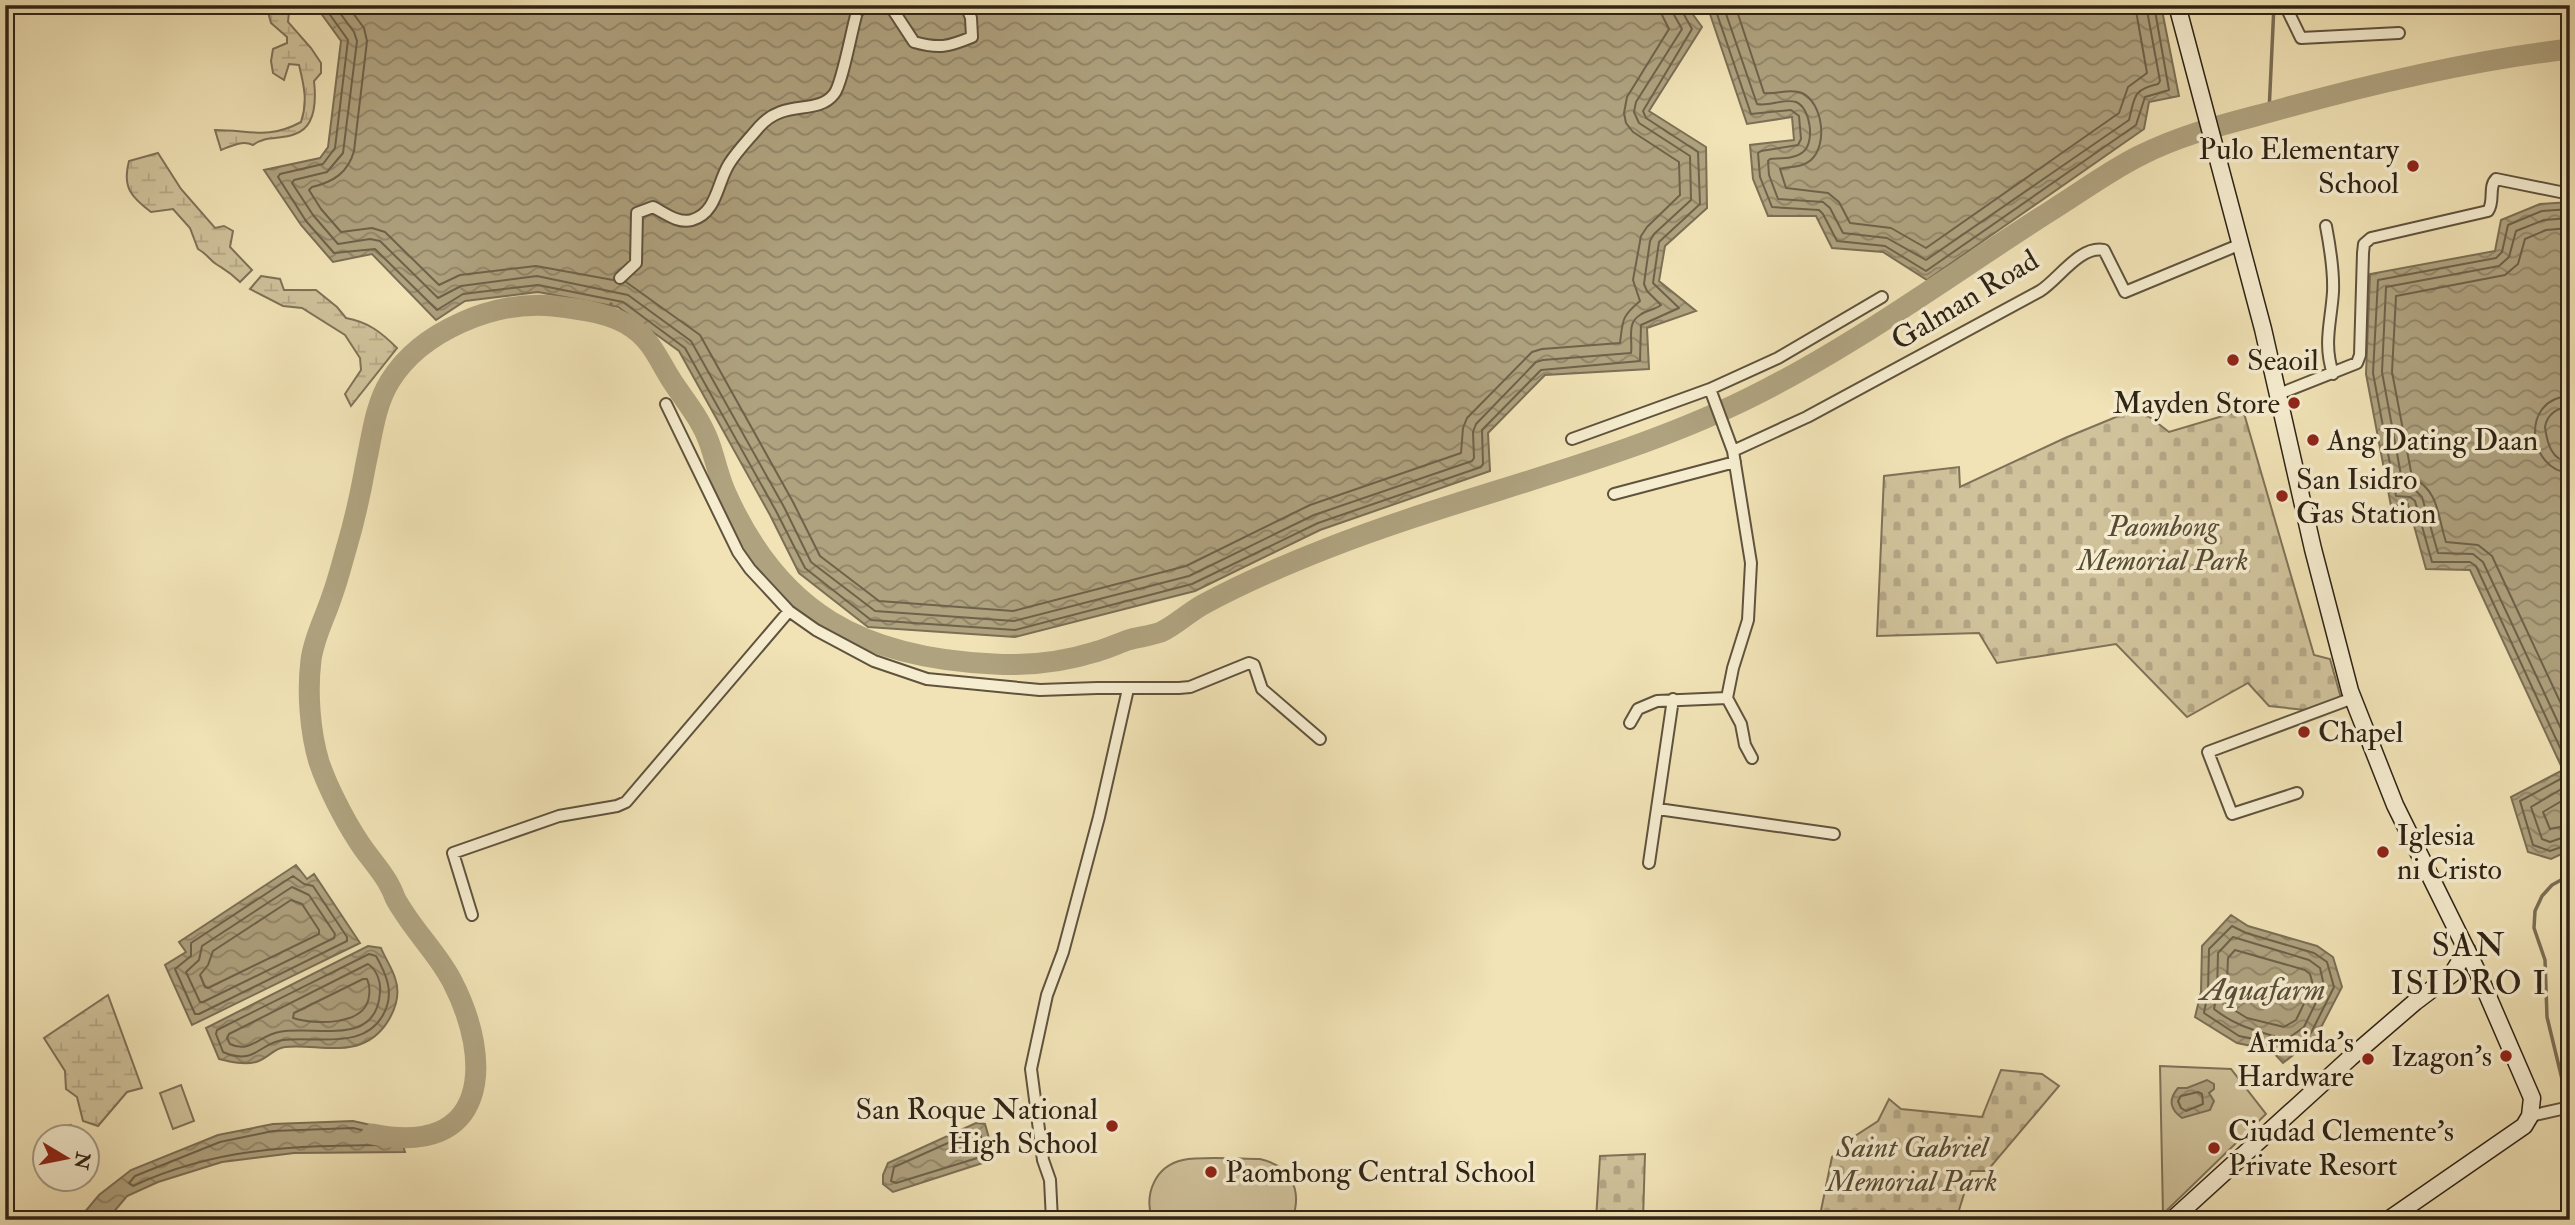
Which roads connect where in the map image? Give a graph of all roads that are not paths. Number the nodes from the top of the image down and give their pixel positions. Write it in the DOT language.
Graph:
graph roads {
  1 [pos="869,5"];
  2 [pos="882,5"];
  3 [pos="966,5"];
  4 [pos="2177,5"];
  5 [pos="2285,5"];
  6 [pos="2399,33"];
  7 [pos="2570,194"];
  8 [pos="2326,226"];
  9 [pos="2241,244"];
  10 [pos="620,278"];
  11 [pos="1882,297"];
  12 [pos="2333,374"];
  13 [pos="1710,389"];
  14 [pos="2279,394"];
  15 [pos="666,404"];
  16 [pos="1573,439"];
  17 [pos="1734,456"];
  18 [pos="1614,494"];
  19 [pos="789,611"];
  20 [pos="1128,689"];
  21 [pos="1727,698"];
  22 [pos="2353,698"];
  23 [pos="1673,699"];
  24 [pos="1630,723"];
  25 [pos="1320,739"];
  26 [pos="1752,758"];
  27 [pos="2297,793"];
  28 [pos="1658,809"];
  29 [pos="1834,834"];
  30 [pos="1649,863"];
  31 [pos="472,915"];
  32 [pos="2467,950"];
  33 [pos="2477,971"];
  34 [pos="2452,974"];
  35 [pos="2570,1107"];
  36 [pos="2530,1116"];
  37 [pos="1052,1220"];
  38 [pos="2172,1220"];
  39 [pos="2388,1220"];
  1 -- 10 [label="street"];
  2 -- 3 [label="street"];
  4 -- 9 [label="main road"];
  5 -- 6 [label="street"];
  7 -- 12 [label="street"];
  8 -- 12 [label="street"];
  9 -- 14 [label="main road"];
  9 -- 17 [label="street, Galman Road"];
  11 -- 13 [label="street"];
  12 -- 14 [label="street"];
  13 -- 16 [label="street"];
  13 -- 17 [label="street"];
  14 -- 22 [label="main road"];
  15 -- 19 [label="street"];
  17 -- 18 [label="street"];
  17 -- 21 [label="street"];
  19 -- 20 [label="street"];
  19 -- 31 [label="street"];
  20 -- 25 [label="street"];
  20 -- 37 [label="street"];
  21 -- 23 [label="street"];
  21 -- 26 [label="street"];
  22 -- 27 [label="street"];
  22 -- 32 [label="main road"];
  23 -- 24 [label="street"];
  23 -- 28 [label="street"];
  28 -- 29 [label="street"];
  28 -- 30 [label="street"];
  32 -- 33 [label="main road"];
  32 -- 34 [label="main road"];
  33 -- 34 [label="main road"];
  33 -- 36 [label="main road"];
  34 -- 38 [label="main road"];
  35 -- 36 [label="street"];
  36 -- 39 [label="main road"];
}
